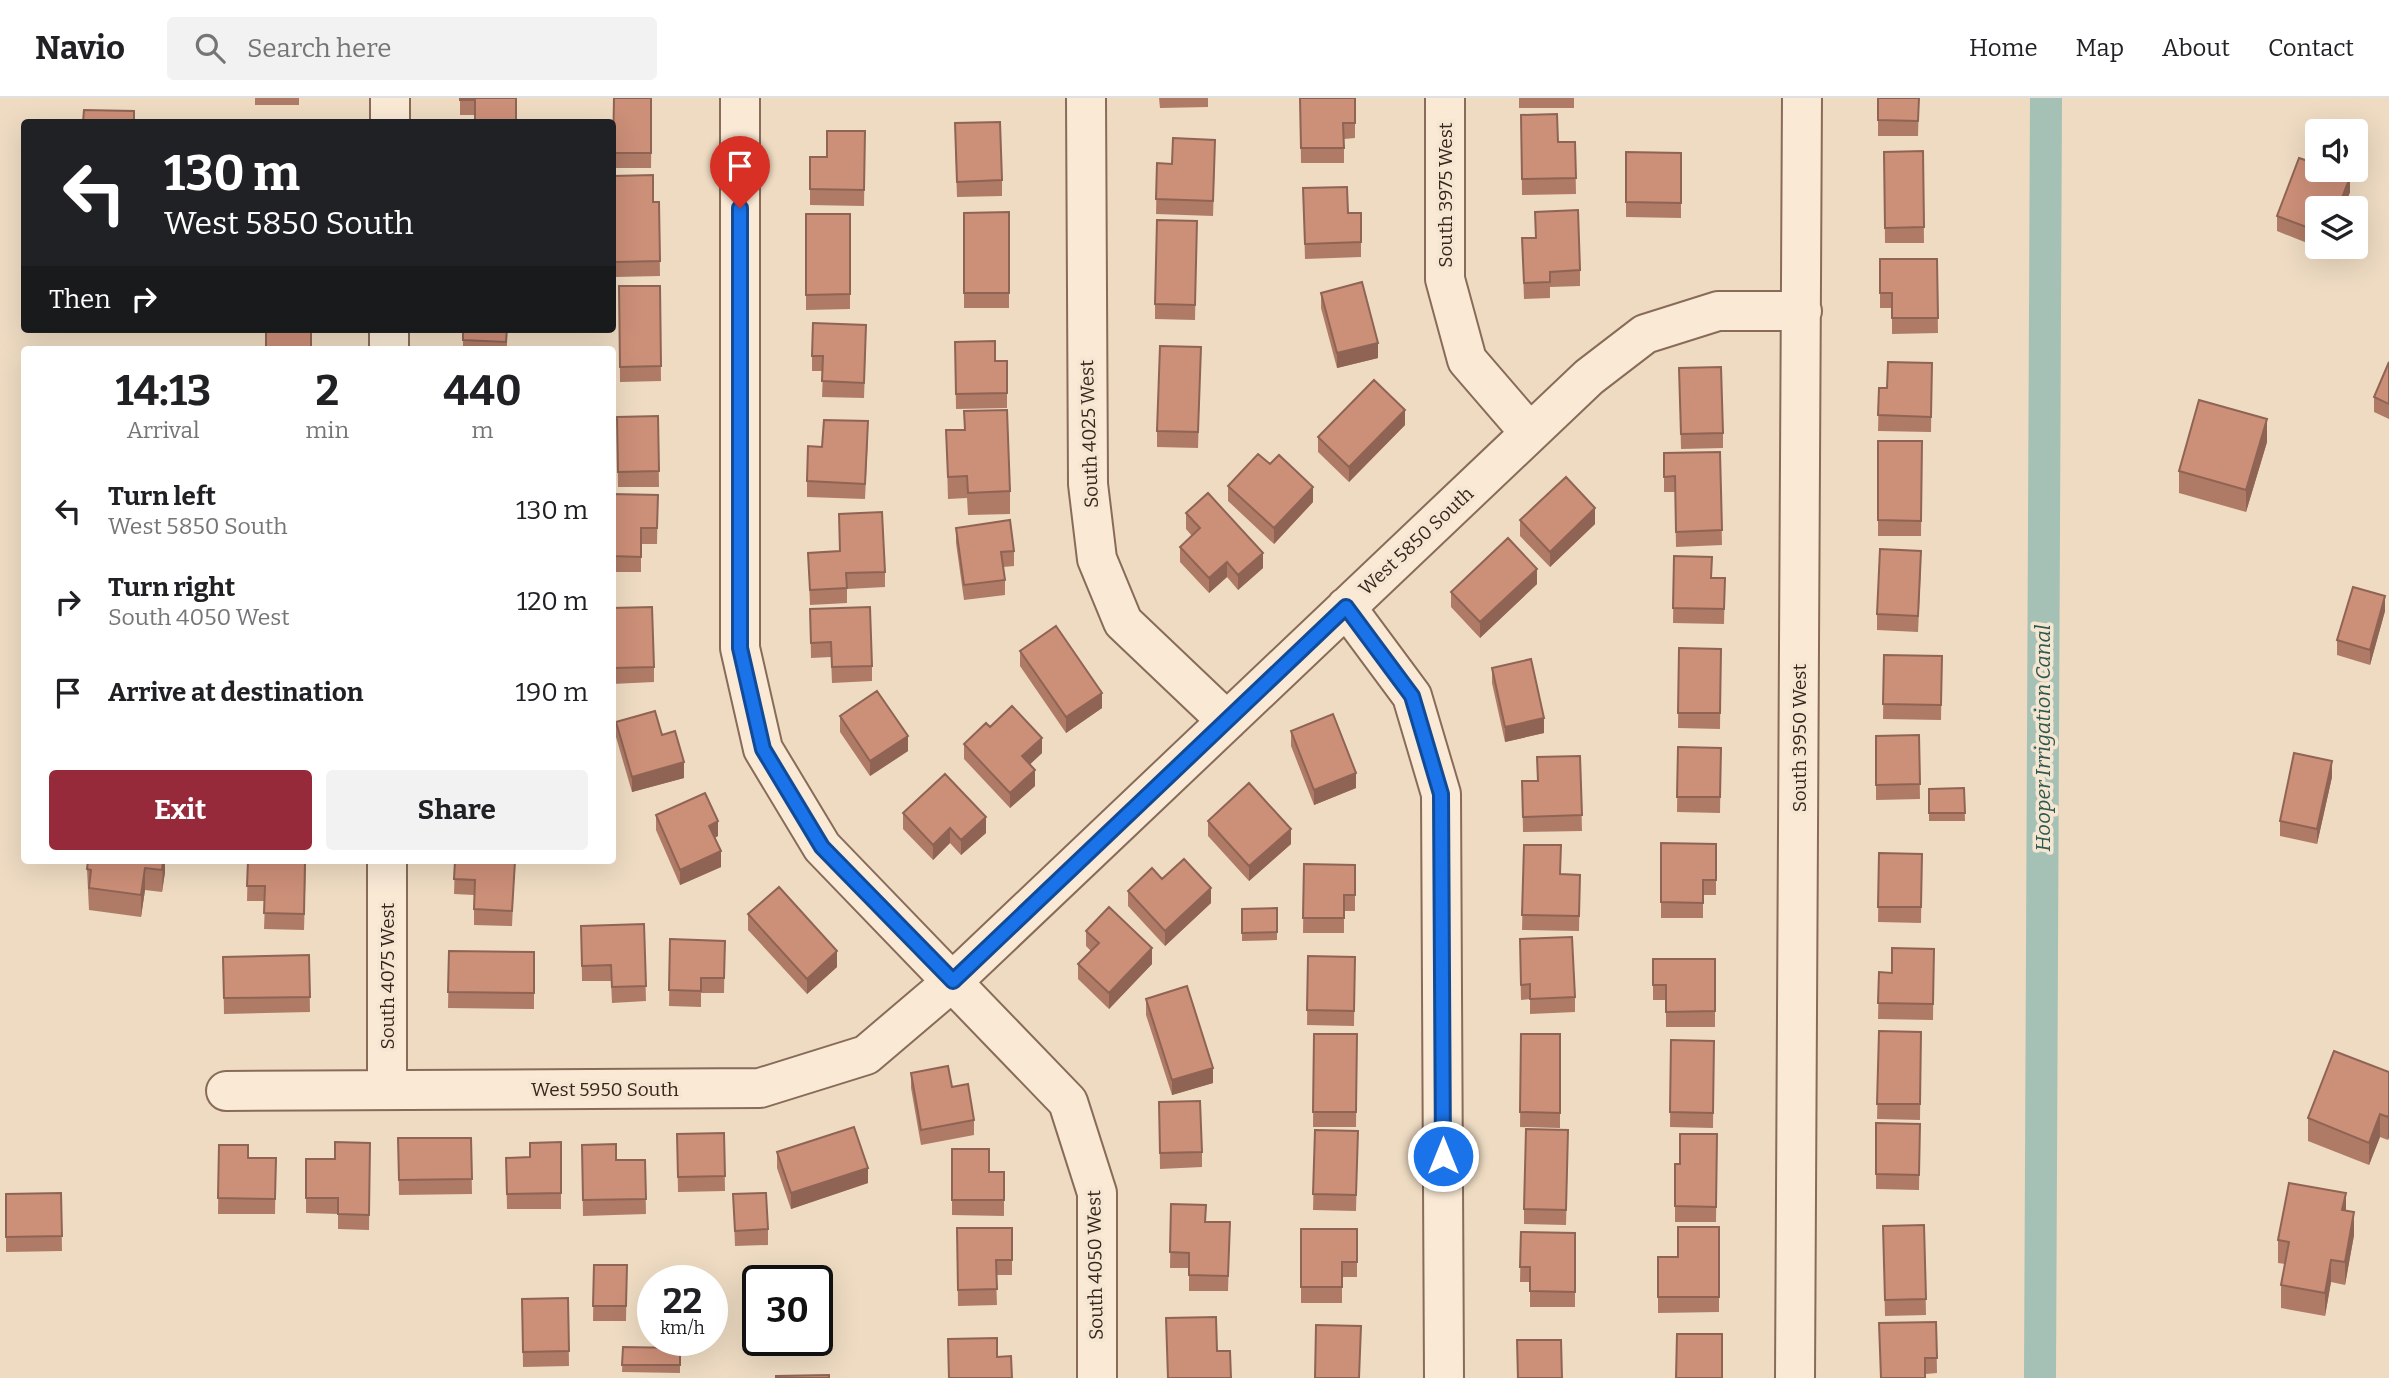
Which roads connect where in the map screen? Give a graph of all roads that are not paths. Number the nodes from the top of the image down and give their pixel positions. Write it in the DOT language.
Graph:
graph roads {
  1 [pos="390,98"];
  2 [pos="740,98"];
  3 [pos="1086,98"];
  4 [pos="1445,98"];
  5 [pos="1802,98"];
  6 [pos="390,119"];
  7 [pos="1802,311"];
  8 [pos="1530,433"];
  9 [pos="1346,607"];
  10 [pos="1227,721"];
  11 [pos="387,864"];
  12 [pos="953,981"];
  13 [pos="387,1090"];
  14 [pos="226,1091"];
  15 [pos="1097,1378"];
  16 [pos="1444,1378"];
  17 [pos="1795,1378"];
  1 -- 6 [label="street"];
  2 -- 12 [label="street, South 4050 West"];
  3 -- 10 [label="street, South 4025 West"];
  4 -- 8 [label="street, South 3975 West"];
  5 -- 7 [label="street, South 3950 West"];
  7 -- 8 [label="street, West 5850 South"];
  7 -- 17 [label="street, South 3950 West"];
  8 -- 9 [label="street, West 5850 South"];
  9 -- 10 [label="street, West 5850 South"];
  9 -- 16 [label="street"];
  10 -- 12 [label="street, West 5850 South"];
  11 -- 13 [label="street, South 4075 West"];
  12 -- 13 [label="street, West 5950 South"];
  12 -- 15 [label="street, South 4050 West"];
  13 -- 14 [label="street, West 5950 South"];
}
